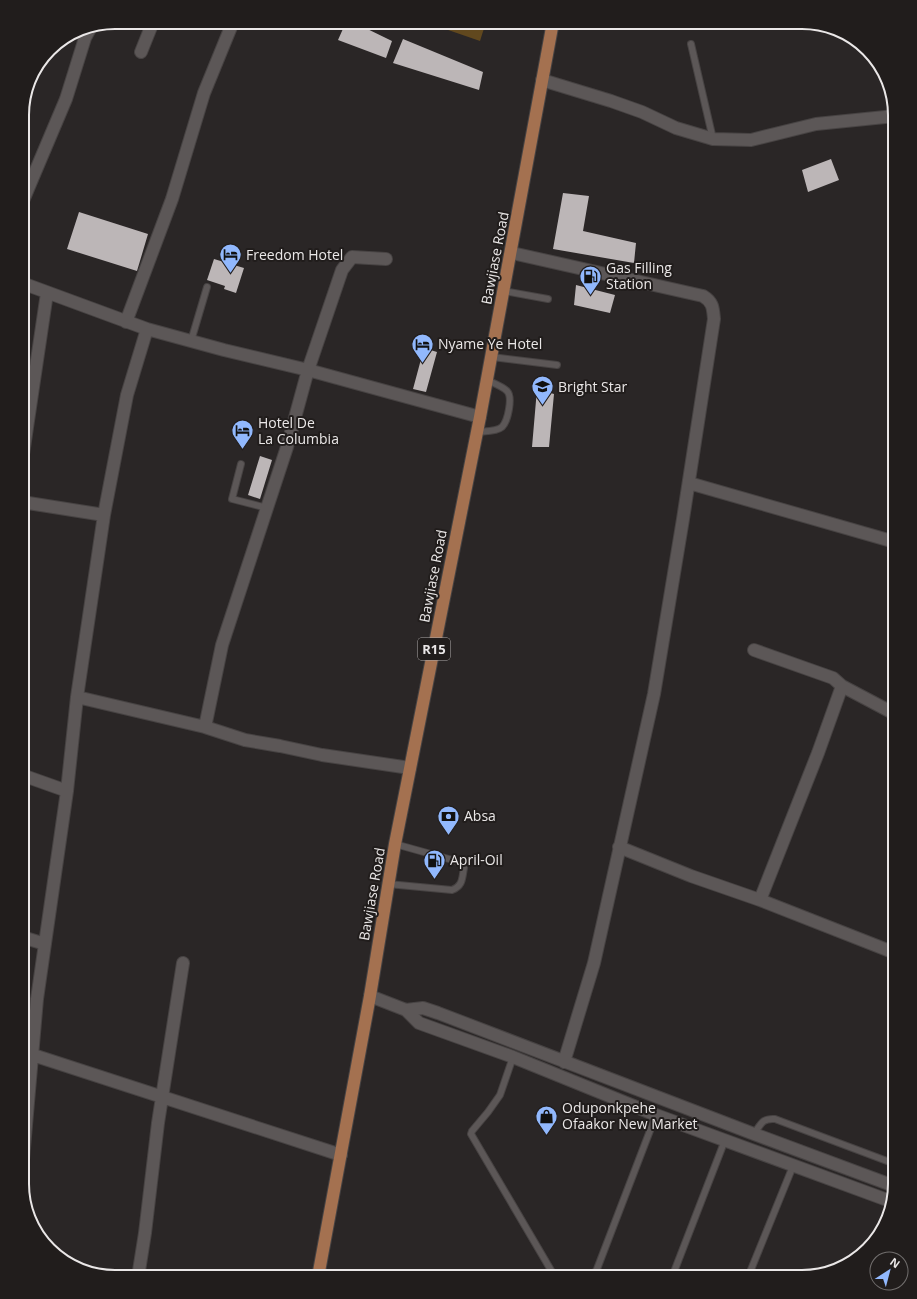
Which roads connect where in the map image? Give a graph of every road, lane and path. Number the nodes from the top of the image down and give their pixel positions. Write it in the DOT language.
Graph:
graph roads {
  1 [pos="150,29"];
  2 [pos="230,29"];
  3 [pos="552,29"];
  4 [pos="87,34"];
  5 [pos="690,44"];
  6 [pos="141,52"];
  7 [pos="542,80"];
  8 [pos="888,117"];
  9 [pos="713,139"];
  10 [pos="29,186"];
  11 [pos="512,252"];
  12 [pos="386,259"];
  13 [pos="29,287"];
  14 [pos="207,287"];
  15 [pos="504,291"];
  16 [pos="47,293"];
  17 [pos="548,299"];
  18 [pos="126,322"];
  19 [pos="147,329"];
  20 [pos="191,341"];
  21 [pos="492,357"];
  22 [pos="557,365"];
  23 [pos="308,370"];
  24 [pos="487,380"];
  25 [pos="29,414"];
  26 [pos="480,417"];
  27 [pos="477,432"];
  28 [pos="241,464"];
  29 [pos="689,483"];
  30 [pos="29,503"];
  31 [pos="267,508"];
  32 [pos="104,515"];
  33 [pos="888,540"];
  34 [pos="754,650"];
  35 [pos="842,686"];
  36 [pos="77,697"];
  37 [pos="888,710"];
  38 [pos="205,726"];
  39 [pos="410,768"];
  40 [pos="29,778"];
  41 [pos="67,792"];
  42 [pos="395,844"];
  43 [pos="619,847"];
  44 [pos="388,884"];
  45 [pos="760,900"];
  46 [pos="29,939"];
  47 [pos="45,944"];
  48 [pos="888,950"];
  49 [pos="183,963"];
  50 [pos="370,996"];
  51 [pos="406,1010"];
  52 [pos="33,1055"];
  53 [pos="514,1057"];
  54 [pos="564,1062"];
  55 [pos="29,1085"];
  56 [pos="161,1098"];
  57 [pos="656,1115"];
  58 [pos="754,1134"];
  59 [pos="725,1140"];
  60 [pos="341,1155"];
  61 [pos="888,1161"];
  62 [pos="793,1166"];
  63 [pos="888,1184"];
  64 [pos="886,1200"];
  65 [pos="139,1270"];
  66 [pos="319,1270"];
  67 [pos="551,1270"];
  68 [pos="596,1270"];
  69 [pos="675,1270"];
  70 [pos="751,1270"];
  1 -- 6 [label="street"];
  2 -- 18 [label="street"];
  3 -- 7 [label="main road, Bawjiase Road / R15"];
  4 -- 10 [label="street"];
  5 -- 9 [label="lane"];
  7 -- 9 [label="street"];
  7 -- 11 [label="main road, Bawjiase Road / R15"];
  8 -- 9 [label="street"];
  11 -- 15 [label="main road, Bawjiase Road / R15"];
  11 -- 29 [label="street"];
  12 -- 23 [label="street"];
  13 -- 16 [label="street"];
  14 -- 20 [label="lane"];
  15 -- 17 [label="lane"];
  15 -- 21 [label="main road, Bawjiase Road / R15"];
  16 -- 18 [label="street"];
  16 -- 25 [label="street"];
  18 -- 19 [label="street"];
  19 -- 20 [label="street"];
  19 -- 32 [label="street"];
  20 -- 23 [label="street"];
  21 -- 22 [label="lane"];
  21 -- 24 [label="main road, Bawjiase Road / R15"];
  23 -- 26 [label="street"];
  23 -- 31 [label="street"];
  24 -- 26 [label="main road, Bawjiase Road / R15"];
  24 -- 27 [label="lane"];
  26 -- 27 [label="main road, Bawjiase Road / R15"];
  27 -- 39 [label="main road, Bawjiase Road / R15"];
  28 -- 31 [label="lane"];
  29 -- 33 [label="street"];
  29 -- 43 [label="street"];
  30 -- 32 [label="street"];
  31 -- 38 [label="street"];
  32 -- 36 [label="street"];
  34 -- 35 [label="street"];
  35 -- 37 [label="street"];
  35 -- 45 [label="street"];
  36 -- 38 [label="street"];
  36 -- 41 [label="street"];
  38 -- 39 [label="street"];
  39 -- 42 [label="main road, Bawjiase Road / R15"];
  40 -- 41 [label="street"];
  41 -- 47 [label="street"];
  42 -- 44 [label="main road, Bawjiase Road / R15"];
  42 -- 44 [label="lane"];
  43 -- 45 [label="street"];
  43 -- 54 [label="street"];
  44 -- 50 [label="main road, Bawjiase Road / R15"];
  45 -- 48 [label="street"];
  46 -- 47 [label="street"];
  47 -- 52 [label="street"];
  49 -- 56 [label="street"];
  50 -- 51 [label="street"];
  50 -- 60 [label="main road, Bawjiase Road / R15"];
  51 -- 53 [label="street"];
  51 -- 54 [label="street"];
  52 -- 55 [label="street"];
  52 -- 56 [label="street"];
  53 -- 57 [label="street"];
  53 -- 67 [label="lane"];
  54 -- 58 [label="street"];
  56 -- 60 [label="street"];
  56 -- 65 [label="street"];
  57 -- 59 [label="street"];
  57 -- 68 [label="lane"];
  58 -- 61 [label="lane"];
  58 -- 63 [label="street"];
  59 -- 62 [label="street"];
  59 -- 69 [label="lane"];
  60 -- 66 [label="main road, Bawjiase Road / R15"];
  62 -- 64 [label="street"];
  62 -- 70 [label="lane"];
}
